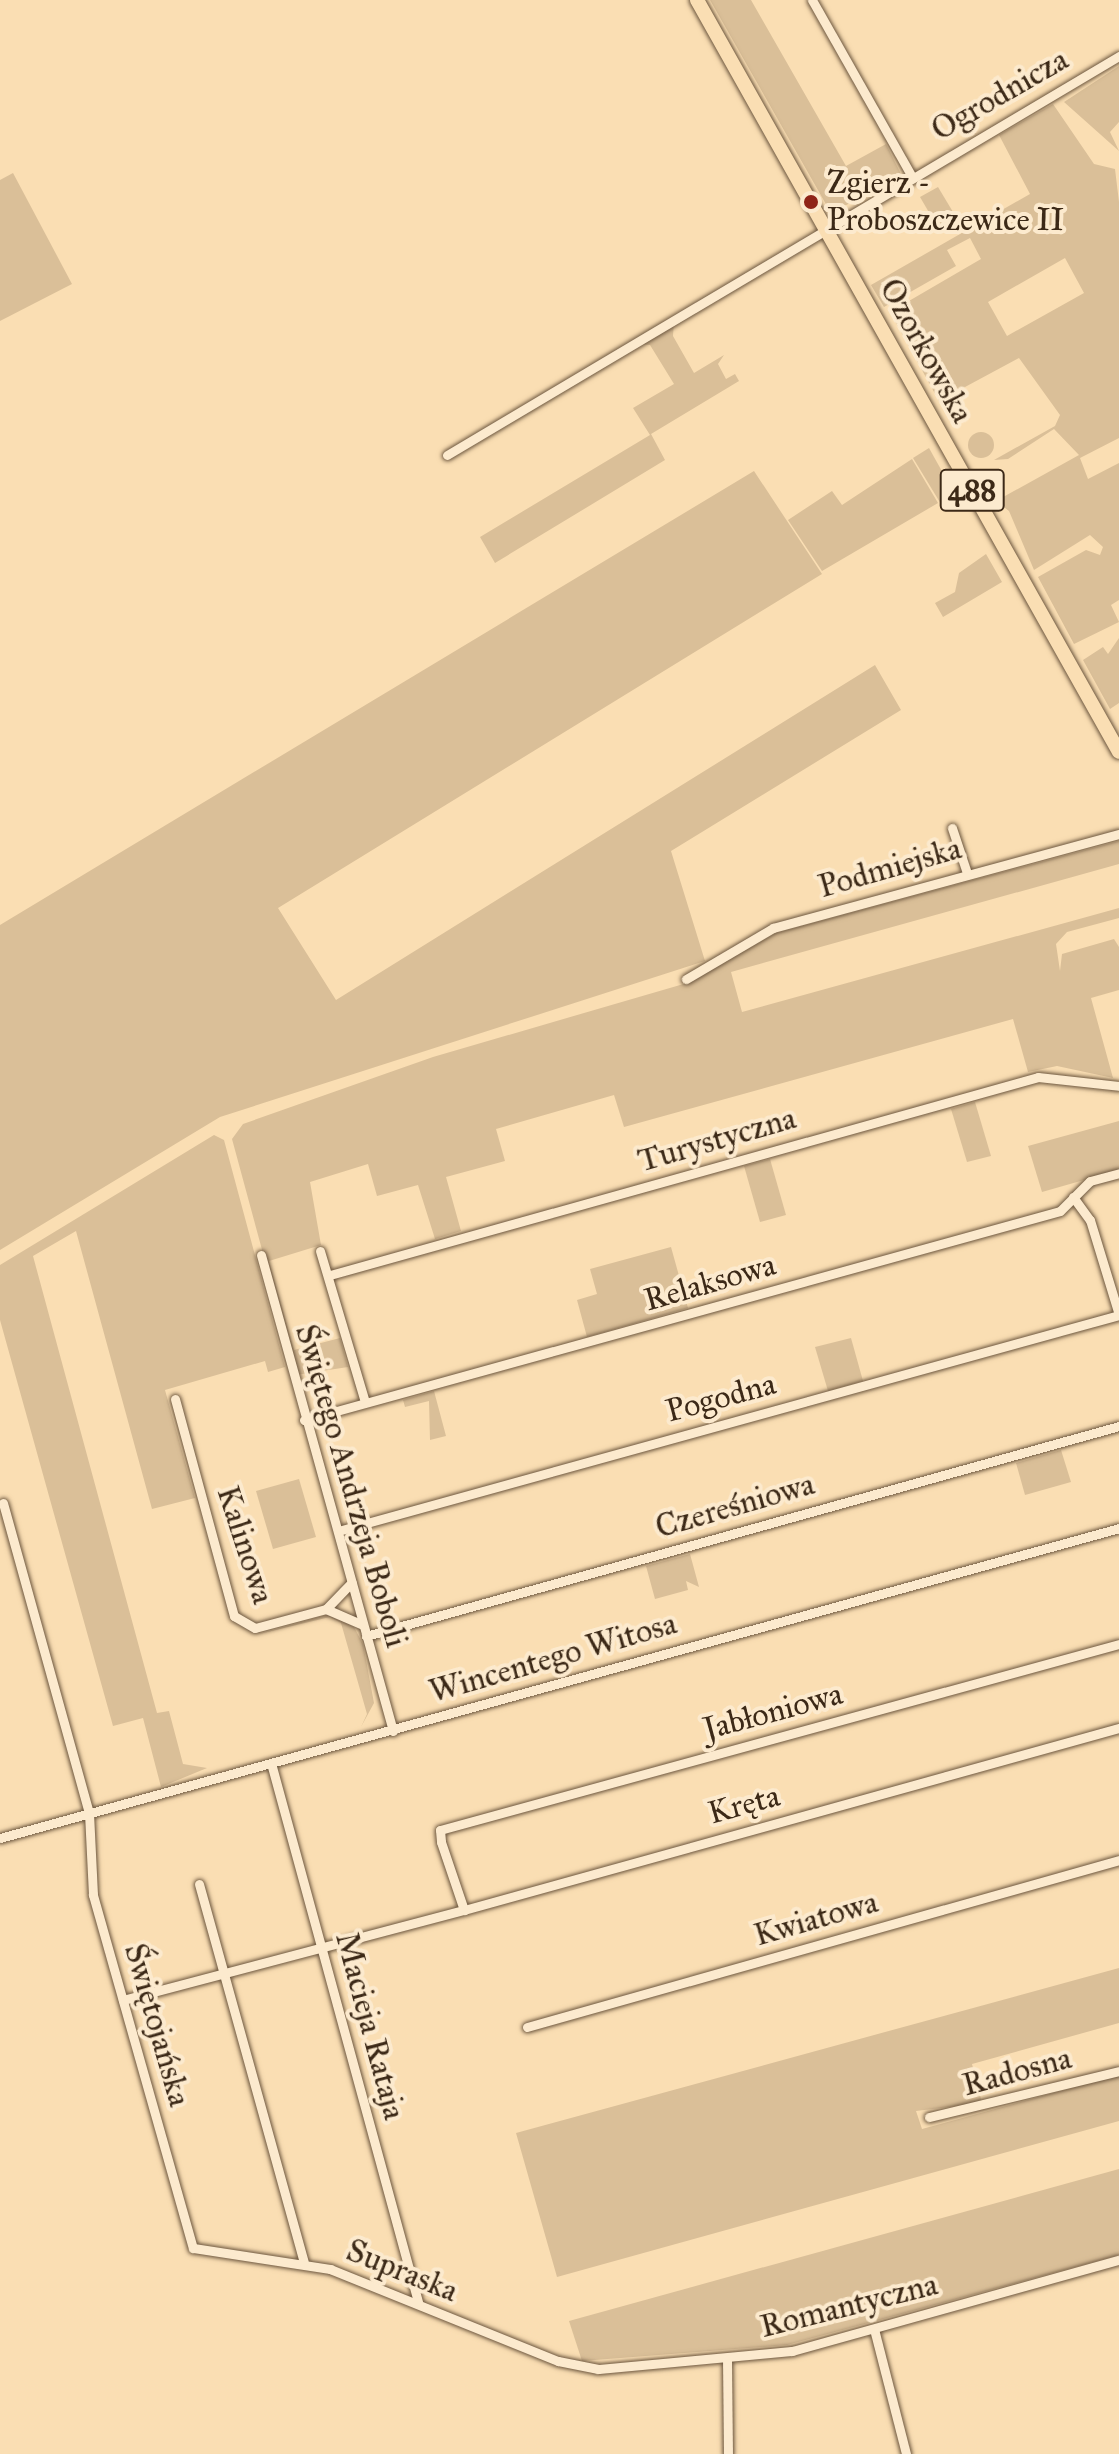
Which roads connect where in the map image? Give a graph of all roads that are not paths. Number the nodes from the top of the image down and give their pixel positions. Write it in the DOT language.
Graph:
graph roads {
  1 [pos="697,0"];
  2 [pos="812,0"];
  3 [pos="1119,56"];
  4 [pos="912,177"];
  5 [pos="825,228"];
  6 [pos="447,455"];
  7 [pos="1119,752"];
  8 [pos="952,828"];
  9 [pos="1119,834"];
  10 [pos="967,873"];
  11 [pos="686,979"];
  12 [pos="1119,1086"];
  13 [pos="1119,1173"];
  14 [pos="1073,1197"];
  15 [pos="320,1251"];
  16 [pos="261,1255"];
  17 [pos="330,1275"];
  18 [pos="1119,1315"];
  19 [pos="175,1399"];
  20 [pos="365,1402"];
  21 [pos="304,1420"];
  22 [pos="1119,1426"];
  23 [pos="3,1503"];
  24 [pos="1119,1528"];
  25 [pos="338,1531"];
  26 [pos="352,1582"];
  27 [pos="326,1609"];
  28 [pos="363,1625"];
  29 [pos="366,1636"];
  30 [pos="1119,1644"];
  31 [pos="1119,1728"];
  32 [pos="393,1731"];
  33 [pos="271,1763"];
  34 [pos="89,1813"];
  35 [pos="0,1838"];
  36 [pos="1119,1860"];
  37 [pos="199,1884"];
  38 [pos="464,1910"];
  39 [pos="323,1949"];
  40 [pos="224,1975"];
  41 [pos="123,2000"];
  42 [pos="527,2027"];
  43 [pos="1119,2071"];
  44 [pos="929,2117"];
  45 [pos="193,2248"];
  46 [pos="1119,2260"];
  47 [pos="304,2262"];
  48 [pos="418,2302"];
  49 [pos="874,2329"];
  50 [pos="727,2359"];
  51 [pos="585,2368"];
  52 [pos="728,2454"];
  53 [pos="906,2454"];
  1 -- 5 [label="main road, 488"];
  2 -- 4 [label="street"];
  3 -- 4 [label="street, Ogrodnicza"];
  4 -- 5 [label="street, Ogrodnicza"];
  5 -- 6 [label="street, Ogrodnicza"];
  5 -- 7 [label="main road, Ozorkowska / 488"];
  8 -- 10 [label="street"];
  9 -- 10 [label="street, Podmiejska"];
  10 -- 11 [label="street, Podmiejska"];
  12 -- 17 [label="street, Turystyczna"];
  13 -- 14 [label="street, Relaksowa"];
  14 -- 18 [label="street"];
  14 -- 20 [label="street, Relaksowa"];
  15 -- 17 [label="street"];
  16 -- 21 [label="street, Świętego Andrzeja Boboli"];
  17 -- 20 [label="street"];
  18 -- 25 [label="street, Pogodna"];
  19 -- 27 [label="street, Kalinowa"];
  20 -- 21 [label="street, Relaksowa"];
  21 -- 25 [label="street, Świętego Andrzeja Boboli"];
  22 -- 29 [label="street, Czereśniowa"];
  23 -- 34 [label="street, Świętojańska"];
  24 -- 32 [label="street, Wincentego Witosa"];
  25 -- 26 [label="street, Świętego Andrzeja Boboli"];
  26 -- 27 [label="street, Kalinowa"];
  26 -- 28 [label="street, Świętego Andrzeja Boboli"];
  27 -- 28 [label="street, Kalinowa"];
  28 -- 29 [label="street, Świętego Andrzeja Boboli"];
  29 -- 32 [label="street, Świętego Andrzeja Boboli"];
  30 -- 38 [label="street, Jabłoniowa"];
  31 -- 38 [label="street, Kręta"];
  32 -- 33 [label="street, Wincentego Witosa"];
  33 -- 34 [label="street, Wincentego Witosa"];
  33 -- 39 [label="street, Macieja Rataja"];
  34 -- 35 [label="street, Wincentego Witosa"];
  34 -- 41 [label="street, Świętojańska"];
  36 -- 42 [label="street, Kwiatowa"];
  37 -- 40 [label="street"];
  38 -- 39 [label="street, Kręta"];
  39 -- 40 [label="street, Kręta"];
  39 -- 48 [label="street, Macieja Rataja"];
  40 -- 41 [label="street, Kręta"];
  40 -- 47 [label="street"];
  41 -- 45 [label="street, Świętojańska"];
  43 -- 44 [label="street, Radosna"];
  45 -- 47 [label="street, Supraska"];
  46 -- 49 [label="street, Romantyczna"];
  47 -- 48 [label="street, Supraska"];
  48 -- 51 [label="street, Supraska"];
  49 -- 50 [label="street, Romantyczna"];
  49 -- 53 [label="street"];
  50 -- 51 [label="street, Romantyczna"];
  50 -- 52 [label="street"];
}
